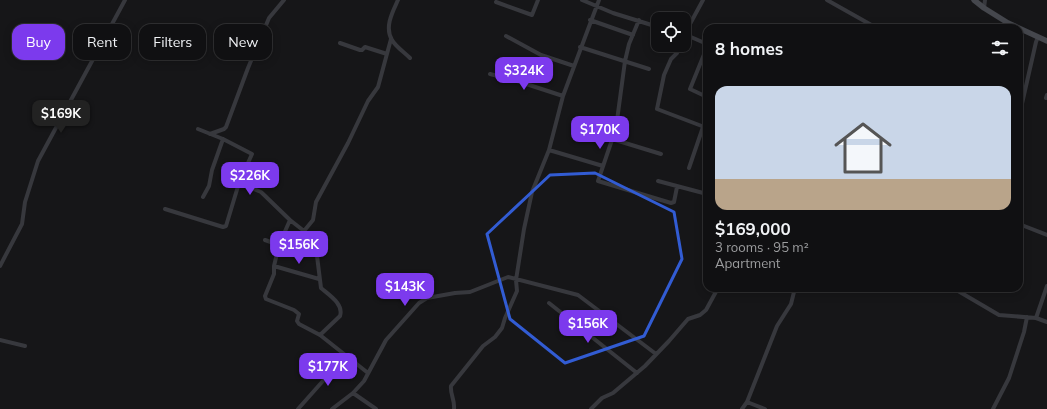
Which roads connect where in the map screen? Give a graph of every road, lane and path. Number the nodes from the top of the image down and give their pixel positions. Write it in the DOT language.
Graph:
graph roads {
  1 [pos="125,0"];
  2 [pos="284,0"];
  3 [pos="398,0"];
  4 [pos="538,0"];
  5 [pos="582,0"];
  6 [pos="599,0"];
  7 [pos="703,0"];
  8 [pos="827,0"];
  9 [pos="974,0"];
  10 [pos="984,0"];
  11 [pos="496,2"];
  12 [pos="596,5"];
  13 [pos="984,8"];
  14 [pos="590,20"];
  15 [pos="639,20"];
  16 [pos="691,22"];
  17 [pos="651,24"];
  18 [pos="870,24"];
  19 [pos="1010,24"];
  20 [pos="1023,30"];
  21 [pos="633,35"];
  22 [pos="506,36"];
  23 [pos="1038,37"];
  24 [pos="691,38"];
  25 [pos="391,39"];
  26 [pos="1047,41"];
  27 [pos="340,43"];
  28 [pos="703,44"];
  29 [pos="580,47"];
  30 [pos="677,52"];
  31 [pos="387,54"];
  32 [pos="410,58"];
  33 [pos="703,60"];
  34 [pos="625,61"];
  35 [pos="574,66"];
  36 [pos="648,69"];
  37 [pos="490,74"];
  38 [pos="703,95"];
  39 [pos="563,96"];
  40 [pos="1023,101"];
  41 [pos="703,127"];
  42 [pos="198,129"];
  43 [pos="703,133"];
  44 [pos="210,134"];
  45 [pos="612,138"];
  46 [pos="223,139"];
  47 [pos="550,150"];
  48 [pos="661,154"];
  49 [pos="603,166"];
  50 [pos="689,168"];
  51 [pos="658,182"];
  52 [pos="239,183"];
  53 [pos="677,187"];
  54 [pos="703,193"];
  55 [pos="203,197"];
  56 [pos="164,209"];
  57 [pos="290,220"];
  58 [pos="1023,226"];
  59 [pos="304,231"];
  60 [pos="1047,235"];
  61 [pos="266,240"];
  62 [pos="279,245"];
  63 [pos="0,266"];
  64 [pos="274,266"];
  65 [pos="319,279"];
  66 [pos="516,280"];
  67 [pos="1047,286"];
  68 [pos="716,292"];
  69 [pos="793,292"];
  70 [pos="961,292"];
  71 [pos="549,304"];
  72 [pos="1027,317"];
  73 [pos="1036,318"];
  74 [pos="1047,322"];
  75 [pos="320,336"];
  76 [pos="0,340"];
  77 [pos="25,346"];
  78 [pos="656,354"];
  79 [pos="346,355"];
  80 [pos="368,373"];
  81 [pos="637,373"];
  82 [pos="353,393"];
  83 [pos="746,402"];
  84 [pos="298,409"];
  85 [pos="332,409"];
  86 [pos="376,409"];
  87 [pos="454,409"];
  88 [pos="591,409"];
  89 [pos="742,409"];
  90 [pos="765,409"];
  91 [pos="993,409"];
  1 -- 63 [label="street"];
  2 -- 44 [label="street"];
  3 -- 25 [label="street"];
  4 -- 11 [label="street"];
  5 -- 12 [label="street"];
  6 -- 12 [label="street"];
  7 -- 16 [label="street"];
  8 -- 18 [label="street"];
  9 -- 13 [label="main road"];
  10 -- 13 [label="street"];
  12 -- 14 [label="street"];
  12 -- 15 [label="street"];
  13 -- 19 [label="main road"];
  14 -- 21 [label="street"];
  14 -- 29 [label="street"];
  15 -- 17 [label="street"];
  15 -- 21 [label="street"];
  20 -- 23 [label="main road"];
  21 -- 34 [label="street"];
  22 -- 35 [label="street"];
  23 -- 26 [label="main road"];
  23 -- 40 [label="street"];
  24 -- 28 [label="street"];
  25 -- 31 [label="street"];
  25 -- 32 [label="street"];
  27 -- 31 [label="street"];
  29 -- 34 [label="street"];
  29 -- 35 [label="street"];
  30 -- 41 [label="street"];
  31 -- 59 [label="street"];
  33 -- 38 [label="street"];
  34 -- 36 [label="street"];
  34 -- 45 [label="street"];
  35 -- 39 [label="street"];
  37 -- 39 [label="street"];
  39 -- 47 [label="street"];
  42 -- 44 [label="street"];
  43 -- 50 [label="street"];
  44 -- 46 [label="street"];
  45 -- 48 [label="street"];
  45 -- 49 [label="street"];
  46 -- 52 [label="street"];
  46 -- 55 [label="street"];
  47 -- 49 [label="street"];
  47 -- 66 [label="street"];
  49 -- 53 [label="street"];
  51 -- 53 [label="street"];
  52 -- 56 [label="street"];
  52 -- 57 [label="street"];
  53 -- 54 [label="street"];
  57 -- 59 [label="street"];
  57 -- 62 [label="street"];
  58 -- 60 [label="street"];
  59 -- 65 [label="street"];
  61 -- 62 [label="street"];
  62 -- 64 [label="street"];
  64 -- 65 [label="street"];
  64 -- 75 [label="street"];
  65 -- 75 [label="street"];
  66 -- 78 [label="street"];
  66 -- 80 [label="street"];
  66 -- 87 [label="street"];
  67 -- 73 [label="street"];
  68 -- 78 [label="street"];
  69 -- 83 [label="street"];
  70 -- 72 [label="street"];
  71 -- 81 [label="street"];
  72 -- 73 [label="street"];
  72 -- 91 [label="street"];
  73 -- 74 [label="street"];
  75 -- 79 [label="street"];
  76 -- 77 [label="street"];
  78 -- 81 [label="street"];
  79 -- 80 [label="street"];
  79 -- 84 [label="street"];
  80 -- 82 [label="street"];
  81 -- 88 [label="street"];
  82 -- 85 [label="street"];
  82 -- 86 [label="street"];
  83 -- 89 [label="street"];
  83 -- 90 [label="street"];
}
